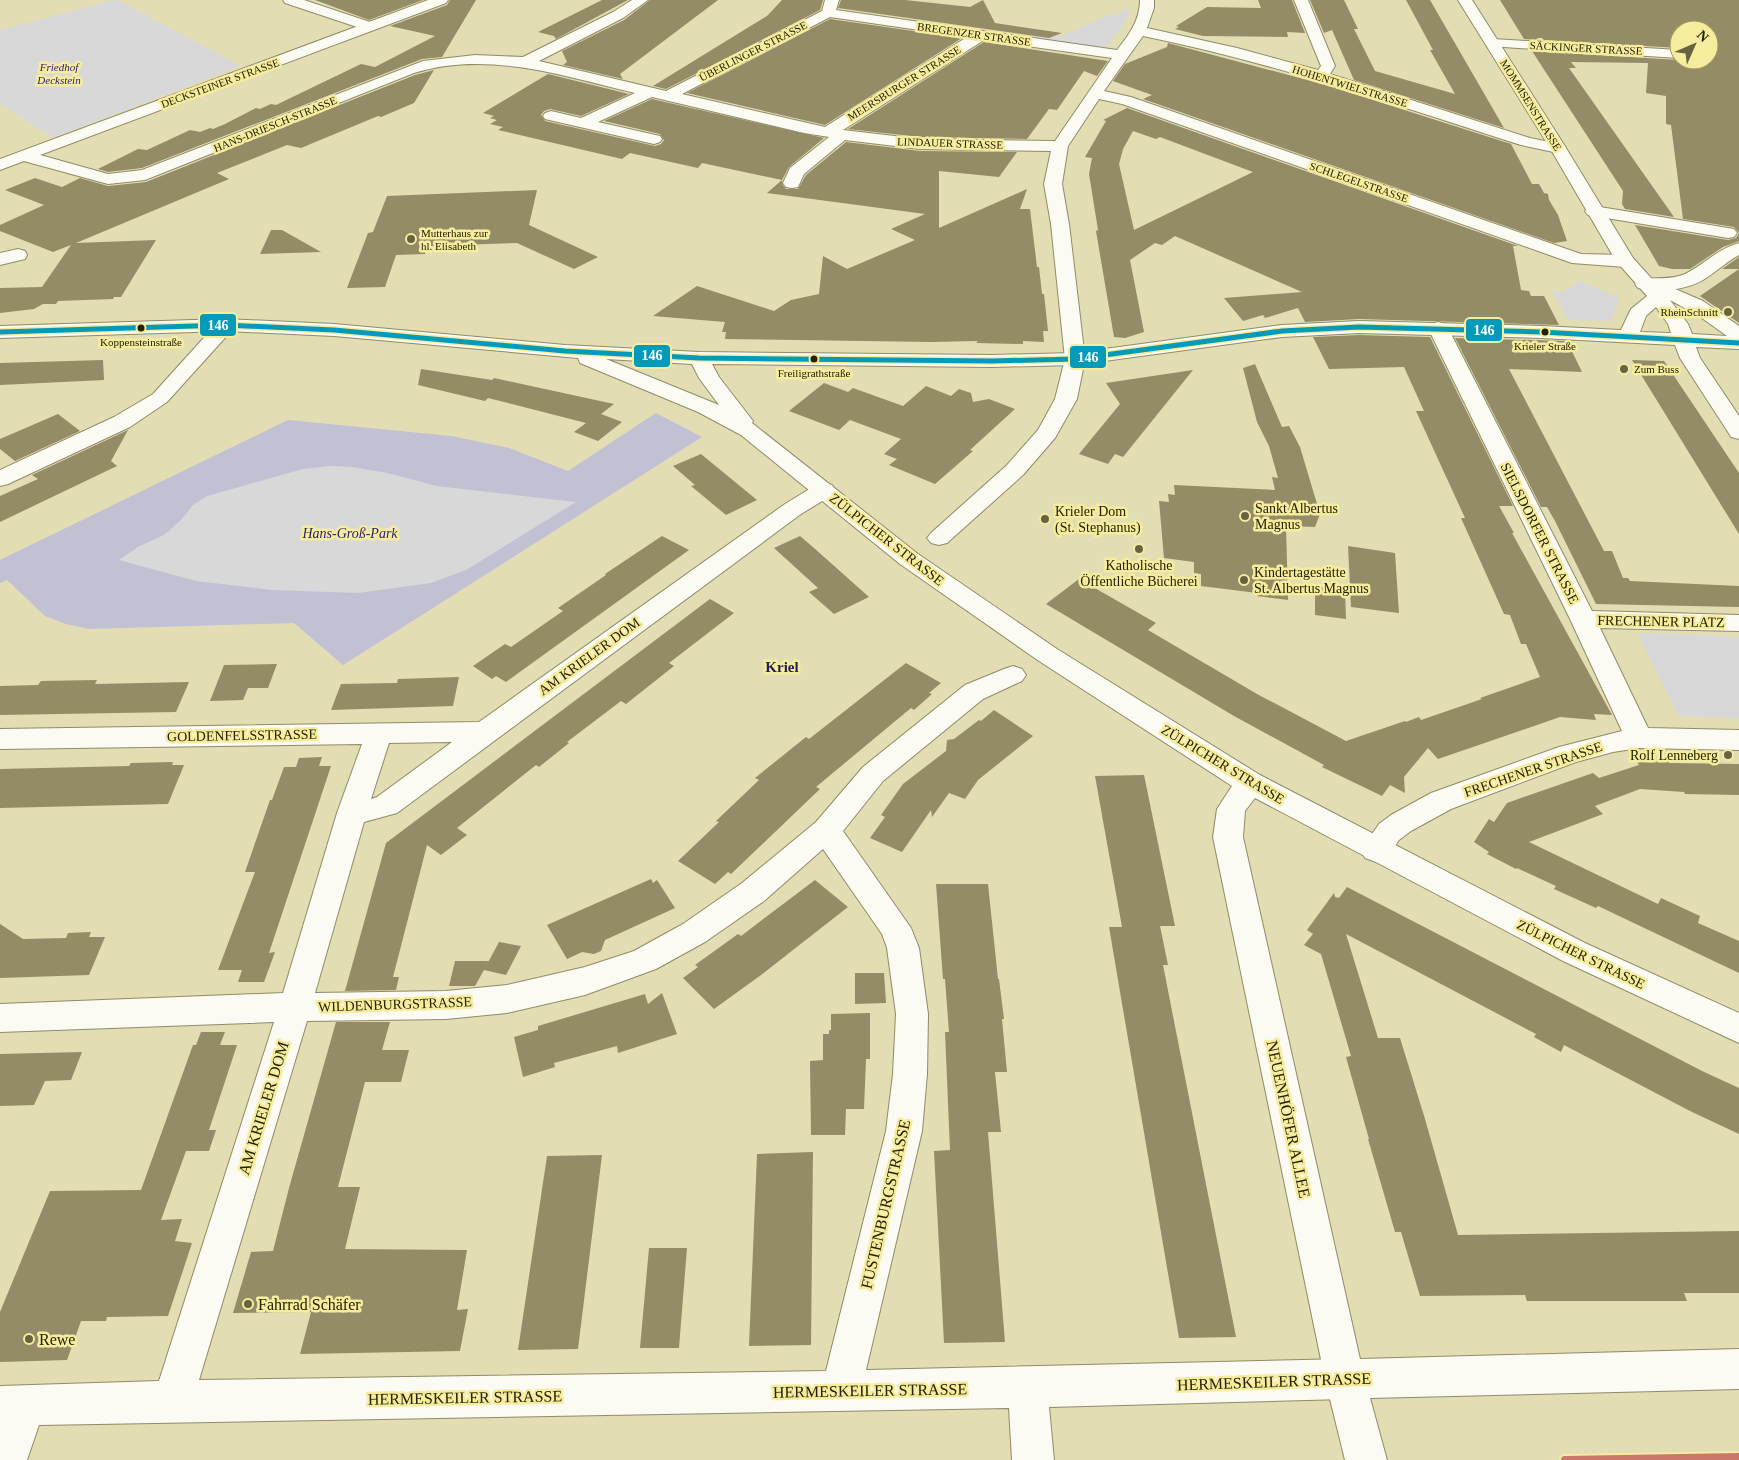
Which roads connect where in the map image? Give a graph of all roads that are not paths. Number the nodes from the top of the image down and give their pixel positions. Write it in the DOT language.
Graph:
graph roads {
  1 [pos="290,0"];
  2 [pos="440,0"];
  3 [pos="641,0"];
  4 [pos="1147,0"];
  5 [pos="1301,0"];
  6 [pos="1465,0"];
  7 [pos="830,6"];
  8 [pos="368,26"];
  9 [pos="1139,31"];
  10 [pos="981,35"];
  11 [pos="1493,43"];
  12 [pos="1669,53"];
  13 [pos="1121,55"];
  14 [pos="525,62"];
  15 [pos="1321,76"];
  16 [pos="651,91"];
  17 [pos="1095,94"];
  18 [pos="667,96"];
  19 [pos="551,116"];
  20 [pos="582,123"];
  21 [pos="834,134"];
  22 [pos="654,139"];
  23 [pos="1060,146"];
  24 [pos="1558,148"];
  25 [pos="26,156"];
  26 [pos="0,165"];
  27 [pos="792,183"];
  28 [pos="1594,211"];
  29 [pos="1728,233"];
  30 [pos="1739,249"];
  31 [pos="18,255"];
  32 [pos="0,259"];
  33 [pos="1625,262"];
  34 [pos="1651,290"];
  35 [pos="226,325"];
  36 [pos="1438,328"];
  37 [pos="0,332"];
  38 [pos="1739,336"];
  39 [pos="1629,337"];
  40 [pos="1682,340"];
  41 [pos="1739,343"];
  42 [pos="565,351"];
  43 [pos="699,358"];
  44 [pos="1075,359"];
  45 [pos="749,430"];
  46 [pos="1739,432"];
  47 [pos="0,478"];
  48 [pos="824,490"];
  49 [pos="939,538"];
  50 [pos="1583,619"];
  51 [pos="1739,623"];
  52 [pos="1013,675"];
  53 [pos="485,732"];
  54 [pos="379,733"];
  55 [pos="1639,738"];
  56 [pos="0,739"];
  57 [pos="1739,740"];
  58 [pos="1250,782"];
  59 [pos="352,812"];
  60 [pos="826,830"];
  61 [pos="1376,850"];
  62 [pos="295,1007"];
  63 [pos="0,1018"];
  64 [pos="1739,1029"];
  65 [pos="1739,1369"];
  66 [pos="1345,1379"];
  67 [pos="1027,1388"];
  68 [pos="841,1390"];
  69 [pos="172,1402"];
  70 [pos="13,1405"];
  71 [pos="6,1460"];
  72 [pos="1033,1460"];
  73 [pos="1366,1460"];
  1 -- 8 [label="street"];
  2 -- 8 [label="street, DECKSTEINER STRASSE"];
  3 -- 14 [label="street"];
  4 -- 9 [label="street"];
  5 -- 15 [label="street"];
  6 -- 11 [label="street, MOMMSENSTRASSE"];
  7 -- 10 [label="street, BREGENZER STRASSE"];
  7 -- 18 [label="street, ÜBERLINGER STRASSE"];
  8 -- 25 [label="street, DECKSTEINER STRASSE"];
  9 -- 13 [label="street"];
  9 -- 15 [label="street, HOHENTWIELSTRASSE"];
  10 -- 13 [label="street, BREGENZER STRASSE"];
  10 -- 21 [label="street, MEERSBURGER STRASSE"];
  11 -- 12 [label="street, SÄCKINGER STRASSE"];
  11 -- 24 [label="street, MOMMSENSTRASSE"];
  13 -- 17 [label="street"];
  14 -- 16 [label="street, LINDAUER STRASSE"];
  14 -- 25 [label="street, HANS-DRIESCH-STRASSE"];
  15 -- 24 [label="street, HOHENTWIELSTRASSE"];
  16 -- 18 [label="street, LINDAUER STRASSE"];
  16 -- 20 [label="street"];
  17 -- 23 [label="street"];
  17 -- 33 [label="street, SCHLEGELSTRASSE"];
  18 -- 21 [label="street, LINDAUER STRASSE"];
  19 -- 20 [label="street"];
  20 -- 22 [label="street"];
  21 -- 23 [label="street, LINDAUER STRASSE"];
  21 -- 27 [label="street"];
  23 -- 44 [label="street"];
  24 -- 28 [label="street, MOMMSENSTRASSE"];
  25 -- 26 [label="street, DECKSTEINER STRASSE"];
  28 -- 29 [label="street"];
  28 -- 33 [label="street, MOMMSENSTRASSE"];
  30 -- 34 [label="street"];
  31 -- 32 [label="street"];
  33 -- 34 [label="street, MOMMSENSTRASSE"];
  34 -- 38 [label="street"];
  34 -- 39 [label="street"];
  34 -- 40 [label="street, MOMMSENSTRASSE"];
  35 -- 37 [label="street"];
  35 -- 42 [label="street"];
  35 -- 47 [label="street"];
  36 -- 39 [label="street"];
  36 -- 44 [label="street"];
  36 -- 50 [label="street, SIELSDORFER STRASSE"];
  39 -- 40 [label="street"];
  40 -- 41 [label="street"];
  40 -- 46 [label="street, MOMMSENSTRASSE"];
  42 -- 43 [label="street"];
  42 -- 45 [label="street, ZÜLPICHER STRASSE"];
  43 -- 44 [label="street"];
  43 -- 45 [label="street, ZÜLPICHER STRASSE"];
  44 -- 49 [label="street"];
  45 -- 48 [label="street, ZÜLPICHER STRASSE"];
  48 -- 53 [label="street, AM KRIELER DOM"];
  48 -- 58 [label="street, ZÜLPICHER STRASSE"];
  50 -- 51 [label="street, FRECHENER PLATZ"];
  50 -- 55 [label="street, SIELSDORFER STRASSE"];
  52 -- 60 [label="street, WILDENBURGSTRASSE"];
  53 -- 54 [label="street, GOLDENFELSSTRASSE"];
  53 -- 59 [label="street, AM KRIELER DOM"];
  54 -- 56 [label="street, GOLDENFELSSTRASSE"];
  54 -- 59 [label="street, AM KRIELER DOM"];
  55 -- 57 [label="street, FRECHENER STRASSE"];
  55 -- 61 [label="street, FRECHENER STRASSE"];
  58 -- 61 [label="street, ZÜLPICHER STRASSE"];
  58 -- 66 [label="street, NEUENHÖFER ALLEE"];
  59 -- 62 [label="street, AM KRIELER DOM"];
  60 -- 62 [label="street, WILDENBURGSTRASSE"];
  60 -- 68 [label="street, FUSTENBURGSTRASSE"];
  61 -- 64 [label="street, ZÜLPICHER STRASSE"];
  62 -- 63 [label="street, WILDENBURGSTRASSE"];
  62 -- 69 [label="street, AM KRIELER DOM"];
  65 -- 66 [label="street, HERMESKEILER STRASSE"];
  66 -- 67 [label="street, HERMESKEILER STRASSE"];
  66 -- 73 [label="street, NEUENHÖFER ALLEE"];
  67 -- 68 [label="street, HERMESKEILER STRASSE"];
  67 -- 72 [label="street"];
  68 -- 69 [label="street, HERMESKEILER STRASSE"];
  69 -- 70 [label="street, HERMESKEILER STRASSE"];
  70 -- 71 [label="street"];
}
